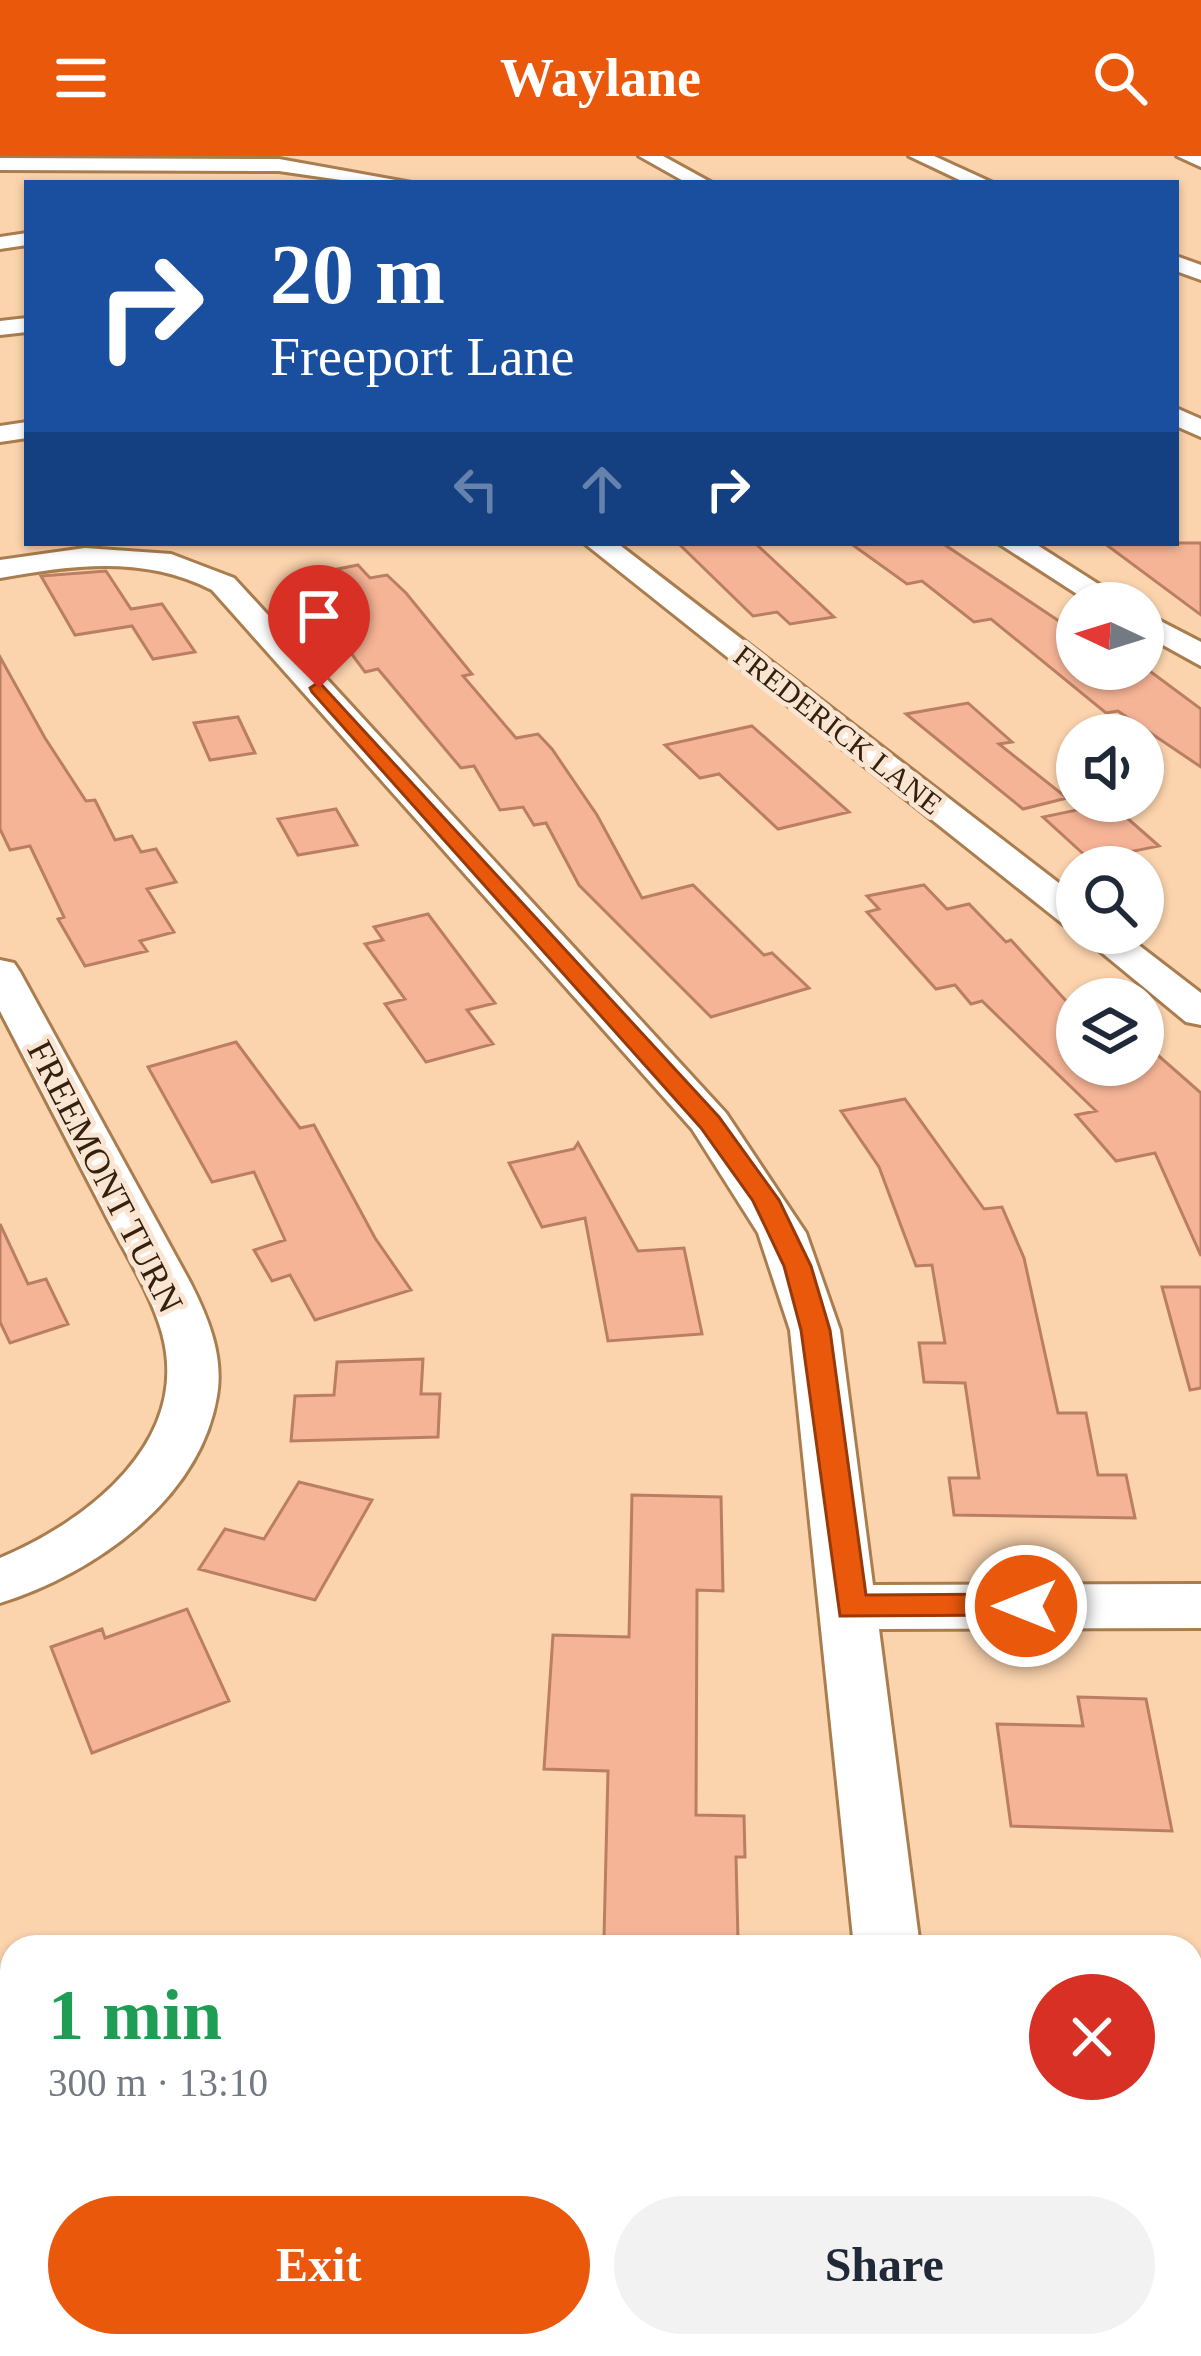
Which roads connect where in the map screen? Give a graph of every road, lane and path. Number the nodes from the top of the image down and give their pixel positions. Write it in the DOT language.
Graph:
graph roads {
  1 [pos="648,156"];
  2 [pos="918,156"];
  3 [pos="1186,156"];
  4 [pos="1201,161"];
  5 [pos="0,164"];
  6 [pos="355,173"];
  7 [pos="336,180"];
  8 [pos="388,180"];
  9 [pos="696,180"];
  10 [pos="976,180"];
  11 [pos="603,546"];
  12 [pos="1018,546"];
  13 [pos="6,568"];
  14 [pos="1078,582"];
  15 [pos="1164,634"];
  16 [pos="1201,656"];
  17 [pos="1056,900"];
  18 [pos="1125,954"];
  19 [pos="3,982"];
  20 [pos="1201,1013"];
  21 [pos="0,1582"];
  22 [pos="1201,1606"];
  23 [pos="851,1607"];
  24 [pos="886,1935"];
  1 -- 9 [label="street"];
  2 -- 10 [label="street"];
  3 -- 4 [label="street"];
  5 -- 6 [label="street"];
  6 -- 7 [label="street"];
  6 -- 8 [label="street"];
  11 -- 17 [label="street, FREDERICK LANE"];
  12 -- 14 [label="street"];
  13 -- 23 [label="street"];
  15 -- 16 [label="street"];
  18 -- 20 [label="street"];
  19 -- 21 [label="street, FREEMONT TURN"];
  22 -- 23 [label="street"];
  23 -- 24 [label="street"];
}
